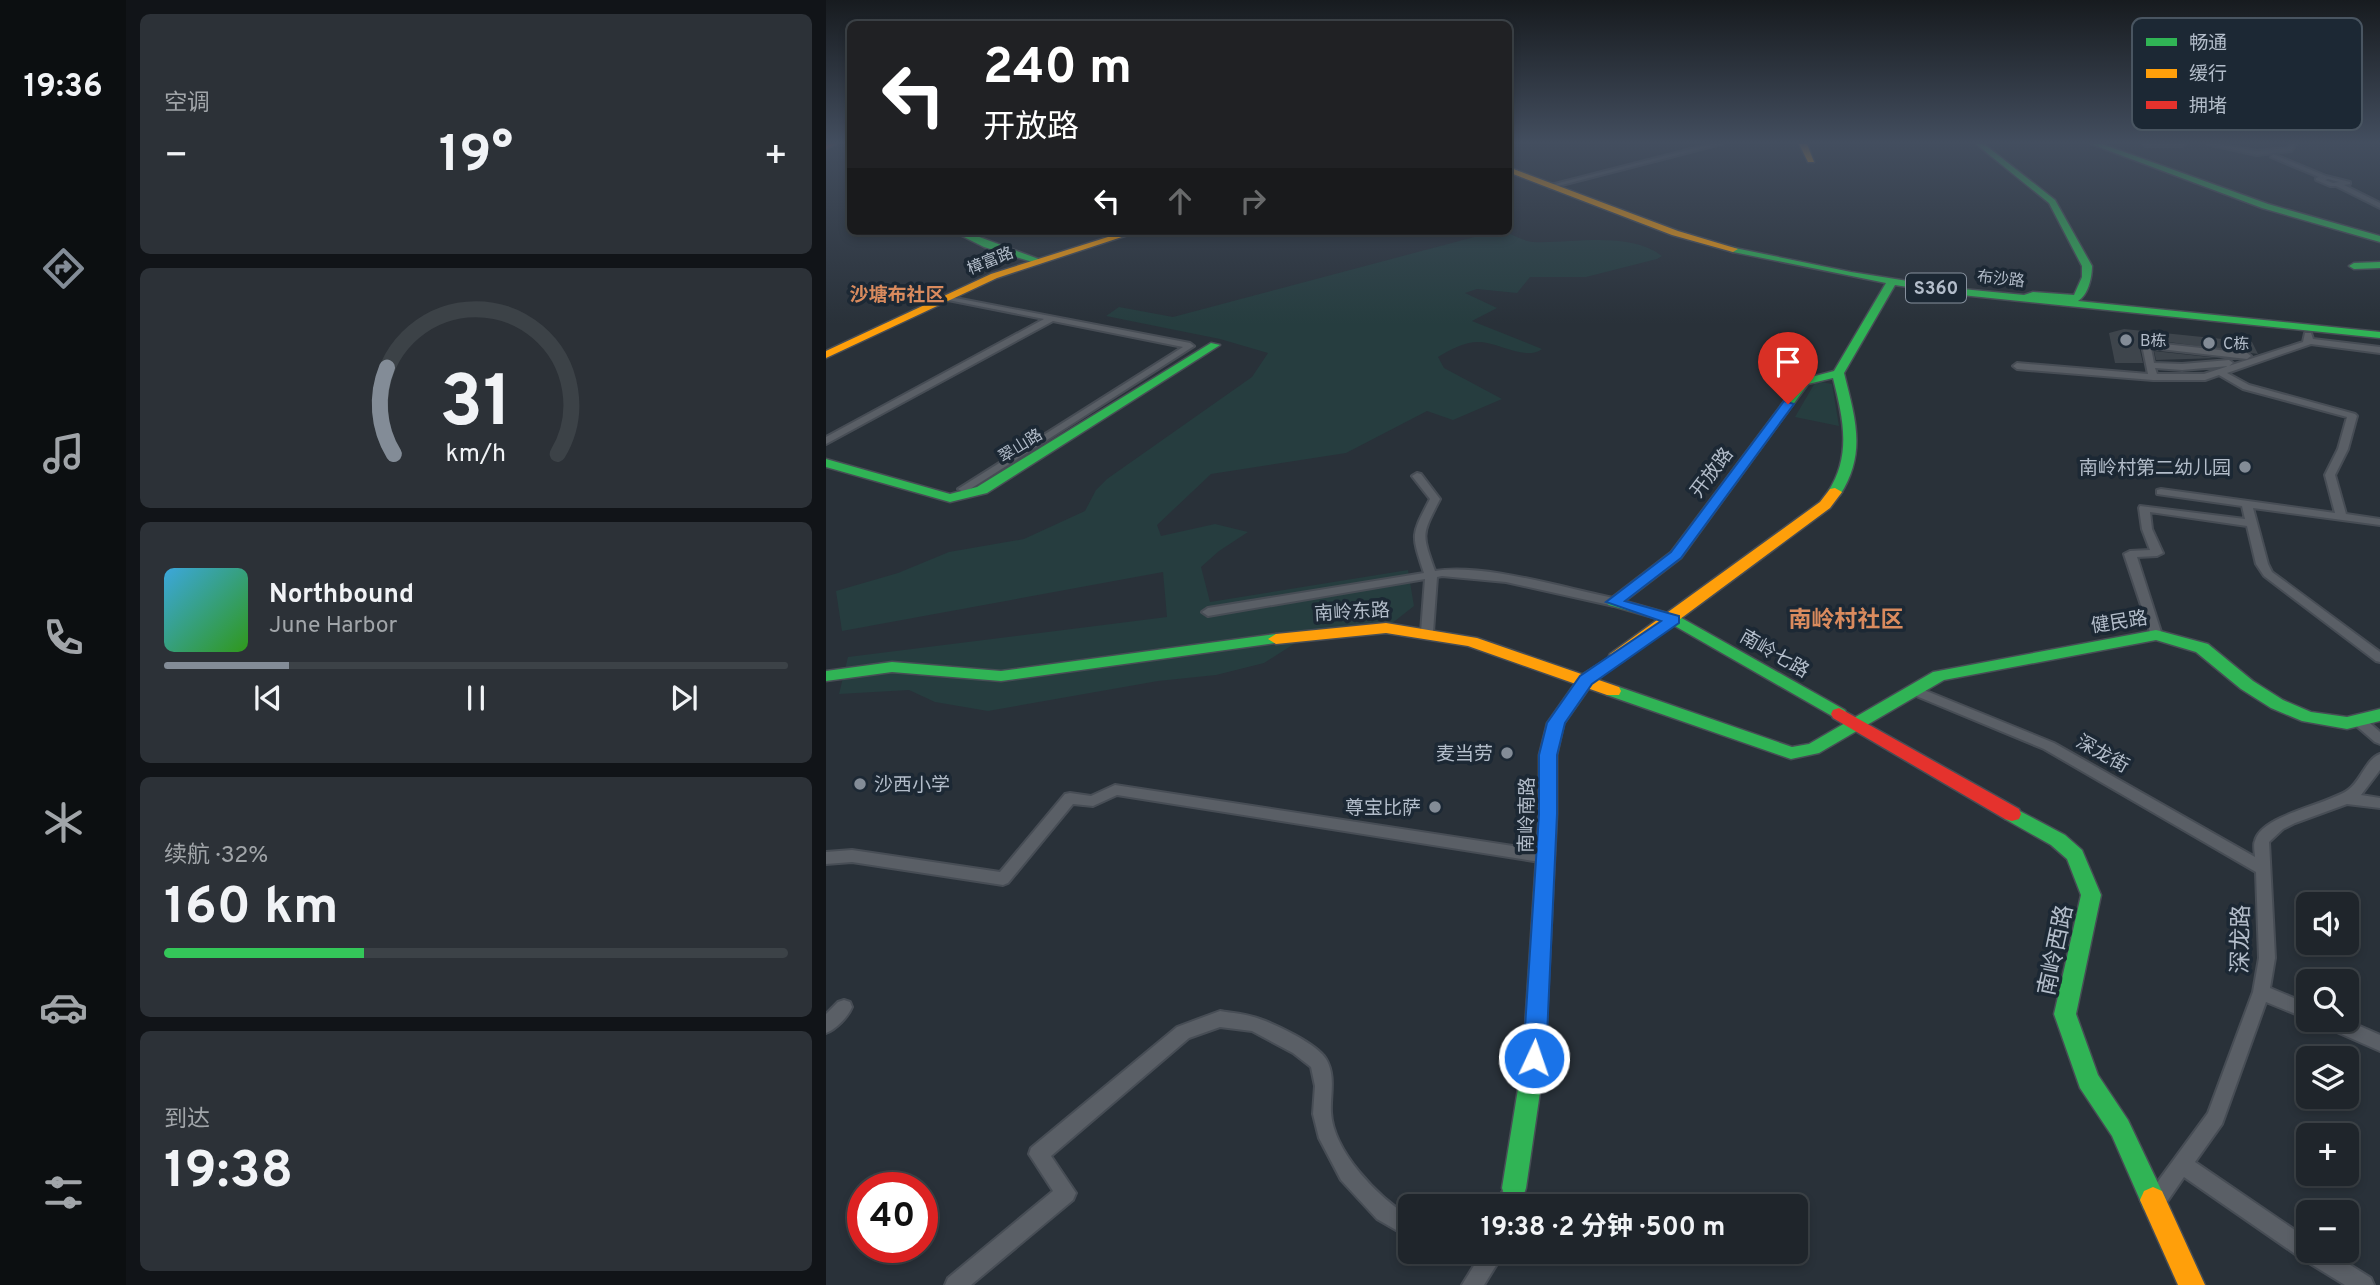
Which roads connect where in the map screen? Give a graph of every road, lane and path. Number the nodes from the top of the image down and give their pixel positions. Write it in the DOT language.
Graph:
graph roads {
  1 [pos="1573,204"];
  2 [pos="1597,204"];
  3 [pos="2053,204"];
  4 [pos="2259,204"];
  5 [pos="965,235"];
  6 [pos="1123,235"];
  7 [pos="2380,239"];
  8 [pos="1039,261"];
  9 [pos="2380,265"];
  10 [pos="2354,266"];
  11 [pos="1890,285"];
  12 [pos="948,298"];
  13 [pos="2026,298"];
  14 [pos="1053,318"];
  15 [pos="2380,335"];
  16 [pos="2309,338"];
  17 [pos="2380,342"];
  18 [pos="1215,345"];
  19 [pos="2380,349"];
  20 [pos="826,355"];
  21 [pos="2230,356"];
  22 [pos="2248,356"];
  23 [pos="2151,365"];
  24 [pos="2017,366"];
  25 [pos="1838,373"];
  26 [pos="2221,373"];
  27 [pos="2153,377"];
  28 [pos="826,441"];
  29 [pos="826,463"];
  30 [pos="1417,476"];
  31 [pos="963,489"];
  32 [pos="2161,492"];
  33 [pos="2248,504"];
  34 [pos="2341,517"];
  35 [pos="2380,522"];
  36 [pos="2252,523"];
  37 [pos="1431,575"];
  38 [pos="1614,602"];
  39 [pos="1208,612"];
  40 [pos="1673,619"];
  41 [pos="1427,632"];
  42 [pos="2156,635"];
  43 [pos="2380,658"];
  44 [pos="826,676"];
  45 [pos="1586,680"];
  46 [pos="1914,690"];
  47 [pos="2380,715"];
  48 [pos="2358,720"];
  49 [pos="1855,724"];
  50 [pos="2380,739"];
  51 [pos="2380,760"];
  52 [pos="2345,799"];
  53 [pos="2380,803"];
  54 [pos="1546,857"];
  55 [pos="826,858"];
  56 [pos="2263,869"];
  57 [pos="2261,992"];
  58 [pos="844,1007"];
  59 [pos="2296,1007"];
  60 [pos="826,1025"];
  61 [pos="2355,1032"];
  62 [pos="2380,1043"];
  63 [pos="2182,1164"];
  64 [pos="1512,1194"];
  65 [pos="2155,1202"];
  66 [pos="1398,1221"];
  67 [pos="2296,1242"];
  68 [pos="2328,1263"];
  69 [pos="1486,1264"];
  70 [pos="955,1285"];
  71 [pos="1472,1285"];
  72 [pos="2192,1285"];
  73 [pos="2364,1285"];
  1 -- 11 [label="main road, 布沙路 / S360"];
  2 -- 11 [label="main road, 布沙路 / S360"];
  3 -- 13 [label="main road"];
  4 -- 7 [label="main road"];
  5 -- 8 [label="main road"];
  6 -- 8 [label="main road, 樟富路"];
  8 -- 12 [label="main road, 樟富路"];
  9 -- 10 [label="main road"];
  11 -- 13 [label="main road, 布沙路 / S360"];
  11 -- 16 [label="main road, 布沙路 / S360"];
  11 -- 25 [label="main road"];
  12 -- 14 [label="street"];
  12 -- 20 [label="main road, 樟富路"];
  13 -- 15 [label="main road, 布沙路 / S360"];
  14 -- 28 [label="street"];
  14 -- 31 [label="street"];
  16 -- 17 [label="main road, 布沙路 / S360"];
  16 -- 19 [label="street"];
  16 -- 26 [label="street"];
  18 -- 29 [label="main road, 翠山路"];
  21 -- 22 [label="street"];
  21 -- 23 [label="street"];
  21 -- 23 [label="street"];
  23 -- 27 [label="street"];
  24 -- 27 [label="street"];
  25 -- 38 [label="main road, 开放路"];
  25 -- 40 [label="main road, 南岭南路"];
  26 -- 27 [label="street"];
  26 -- 34 [label="street"];
  30 -- 37 [label="street"];
  32 -- 33 [label="street"];
  33 -- 34 [label="street"];
  33 -- 36 [label="street"];
  34 -- 35 [label="street"];
  36 -- 42 [label="street"];
  36 -- 43 [label="street"];
  37 -- 38 [label="street"];
  37 -- 39 [label="street"];
  37 -- 41 [label="street"];
  38 -- 40 [label="main road"];
  40 -- 45 [label="main road, 南岭南路"];
  40 -- 49 [label="main road, 南岭七路"];
  41 -- 44 [label="main road, 南岭东路"];
  41 -- 45 [label="main road, 南岭东路"];
  42 -- 46 [label="main road, 健民路"];
  42 -- 48 [label="main road, 健民路"];
  45 -- 49 [label="main road, 南岭东路"];
  45 -- 54 [label="main road, 南岭南路"];
  46 -- 49 [label="main road, 健民路"];
  46 -- 56 [label="street, 深龙街"];
  47 -- 48 [label="main road, 健民路"];
  48 -- 50 [label="street"];
  49 -- 65 [label="main road, 南岭西路"];
  51 -- 52 [label="street, 深龙路"];
  52 -- 53 [label="street"];
  52 -- 56 [label="street, 深龙路"];
  54 -- 55 [label="street"];
  54 -- 64 [label="main road, 南岭南路"];
  56 -- 57 [label="street, 深龙路"];
  57 -- 59 [label="street"];
  57 -- 63 [label="street, 深龙路"];
  58 -- 60 [label="street"];
  61 -- 62 [label="street"];
  63 -- 65 [label="street, 深龙路"];
  63 -- 67 [label="street"];
  65 -- 72 [label="main road, 南岭西路"];
  66 -- 70 [label="street"];
  68 -- 73 [label="street"];
  69 -- 71 [label="street"];
}
